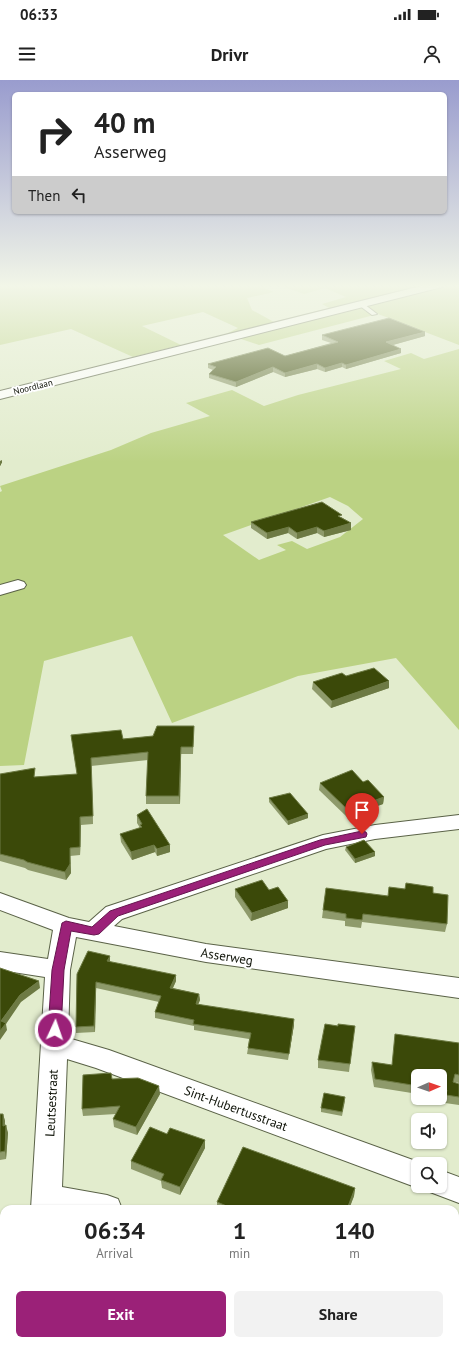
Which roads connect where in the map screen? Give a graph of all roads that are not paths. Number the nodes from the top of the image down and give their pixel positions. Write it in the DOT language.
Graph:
graph roads {
  1 [pos="207,344"];
  2 [pos="0,396"];
  3 [pos="18,585"];
  4 [pos="0,590"];
  5 [pos="459,822"];
  6 [pos="0,901"];
  7 [pos="66,926"];
  8 [pos="94,931"];
  9 [pos="0,961"];
  10 [pos="58,970"];
  11 [pos="459,988"];
  12 [pos="54,1045"];
  13 [pos="411,1171"];
  14 [pos="447,1186"];
  15 [pos="459,1190"];
  16 [pos="46,1204"];
  17 [pos="58,1205"];
  1 -- 2 [label="main road, Noordlaan"];
  3 -- 4 [label="street"];
  5 -- 8 [label="street"];
  6 -- 7 [label="street, Asserweg"];
  7 -- 8 [label="street, Asserweg"];
  7 -- 10 [label="street, Leutsestraat"];
  8 -- 11 [label="street, Asserweg"];
  9 -- 10 [label="street"];
  10 -- 12 [label="street, Leutsestraat"];
  12 -- 13 [label="street, Sint-Hubertusstraat"];
  12 -- 16 [label="street, Leutsestraat"];
  14 -- 15 [label="street"];
  16 -- 17 [label="street"];
}
